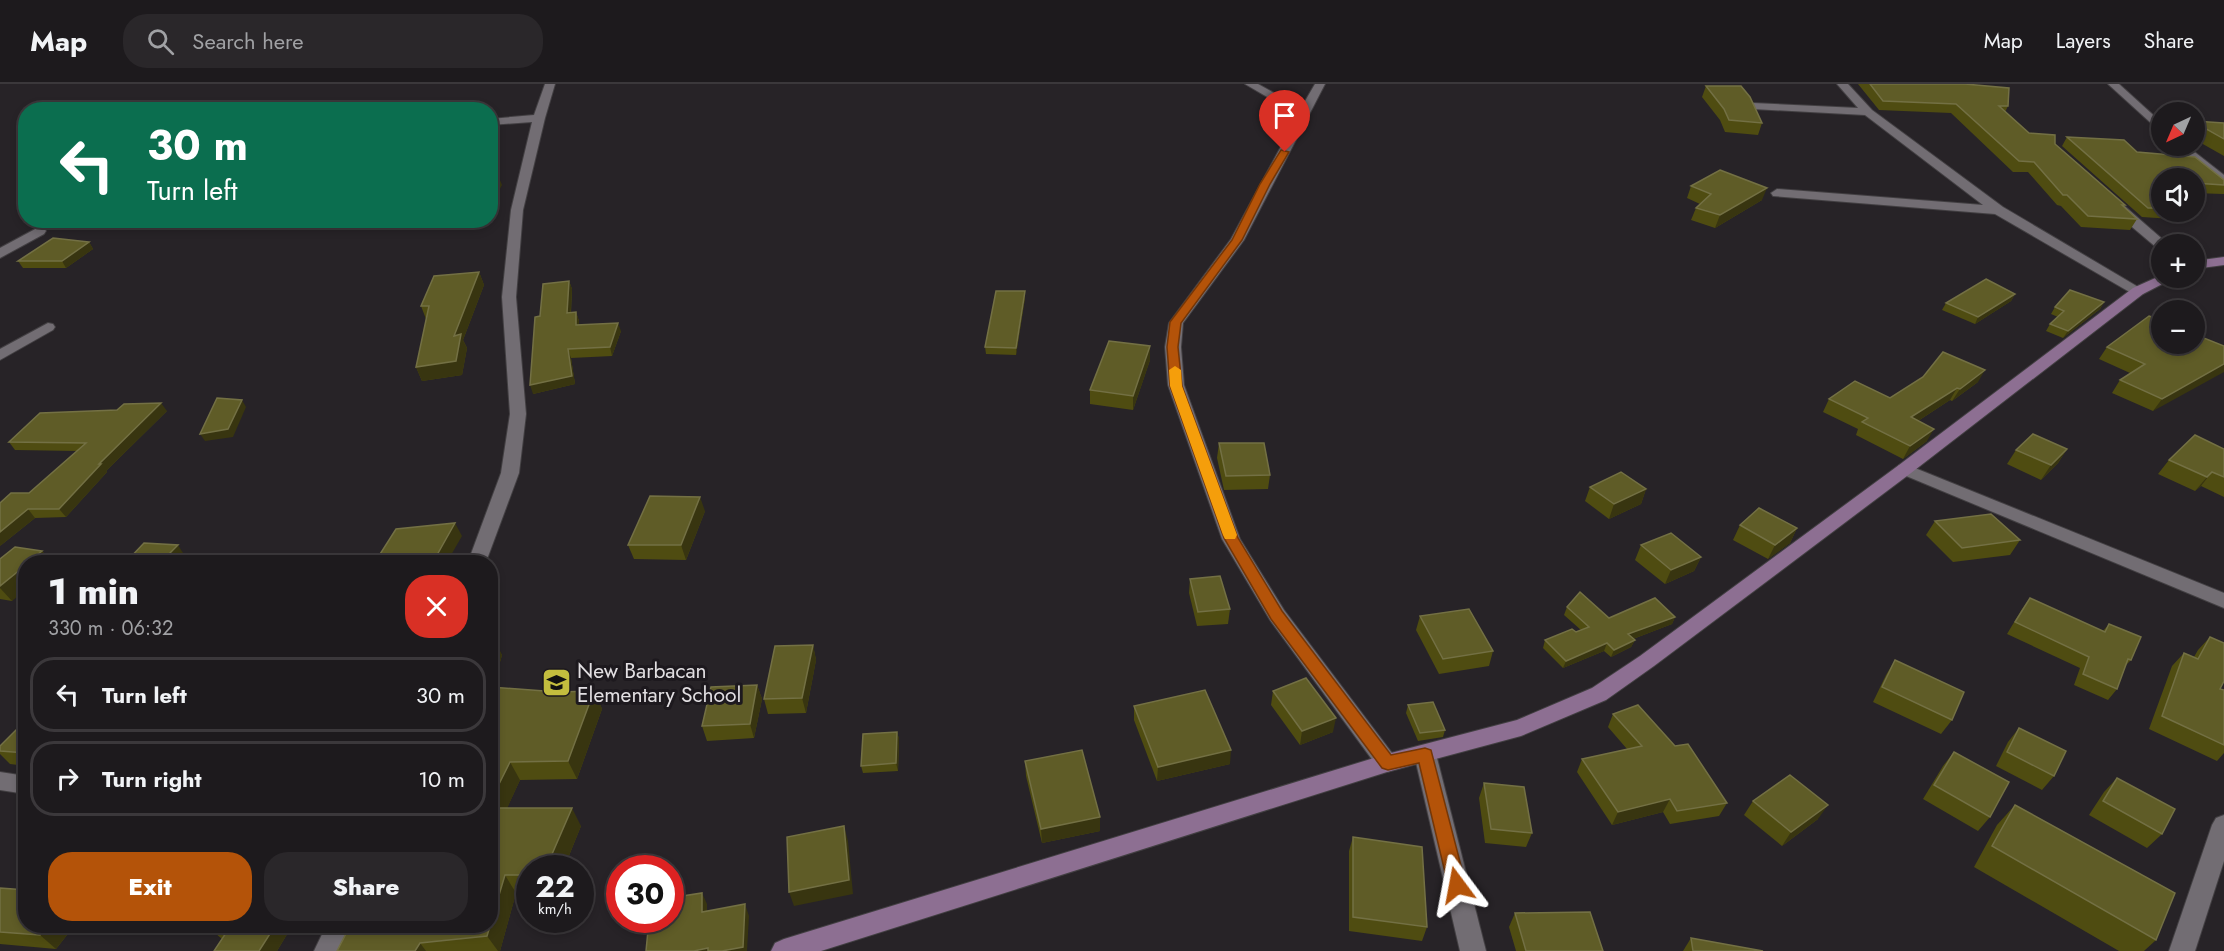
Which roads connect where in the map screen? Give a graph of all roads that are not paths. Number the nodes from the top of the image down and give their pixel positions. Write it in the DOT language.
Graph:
graph roads {
  1 [pos="550,84"];
  2 [pos="1250,84"];
  3 [pos="1320,84"];
  4 [pos="1842,84"];
  5 [pos="2113,84"];
  6 [pos="1753,106"];
  7 [pos="1868,112"];
  8 [pos="1305,115"];
  9 [pos="539,118"];
  10 [pos="2151,120"];
  11 [pos="498,121"];
  12 [pos="2193,156"];
  13 [pos="2222,178"];
  14 [pos="1777,193"];
  15 [pos="2105,197"];
  16 [pos="1998,210"];
  17 [pos="39,231"];
  18 [pos="2151,236"];
  19 [pos="0,254"];
  20 [pos="2224,261"];
  21 [pos="2205,264"];
  22 [pos="2151,285"];
  23 [pos="2138,291"];
  24 [pos="48,327"];
  25 [pos="0,355"];
  26 [pos="1905,469"];
  27 [pos="480,555"];
  28 [pos="2224,601"];
  29 [pos="1425,754"];
  30 [pos="1388,763"];
  31 [pos="0,781"];
  32 [pos="18,784"];
  33 [pos="2224,825"];
  34 [pos="335,933"];
  35 [pos="327,951"];
  36 [pos="784,951"];
  37 [pos="1473,951"];
  38 [pos="2182,951"];
  1 -- 9 [label="street"];
  2 -- 8 [label="street"];
  3 -- 8 [label="street"];
  4 -- 7 [label="street"];
  5 -- 10 [label="street"];
  6 -- 7 [label="street"];
  7 -- 16 [label="street"];
  8 -- 30 [label="street"];
  9 -- 11 [label="street"];
  9 -- 27 [label="street"];
  12 -- 13 [label="street"];
  14 -- 16 [label="street"];
  15 -- 18 [label="street"];
  16 -- 23 [label="street"];
  17 -- 19 [label="street"];
  20 -- 21 [label="street"];
  22 -- 23 [label="street"];
  23 -- 26 [label="street"];
  24 -- 25 [label="street"];
  26 -- 28 [label="street"];
  26 -- 29 [label="street"];
  29 -- 30 [label="street"];
  29 -- 37 [label="street"];
  30 -- 36 [label="street"];
  31 -- 32 [label="street"];
  33 -- 38 [label="street"];
  34 -- 35 [label="street"];
}
